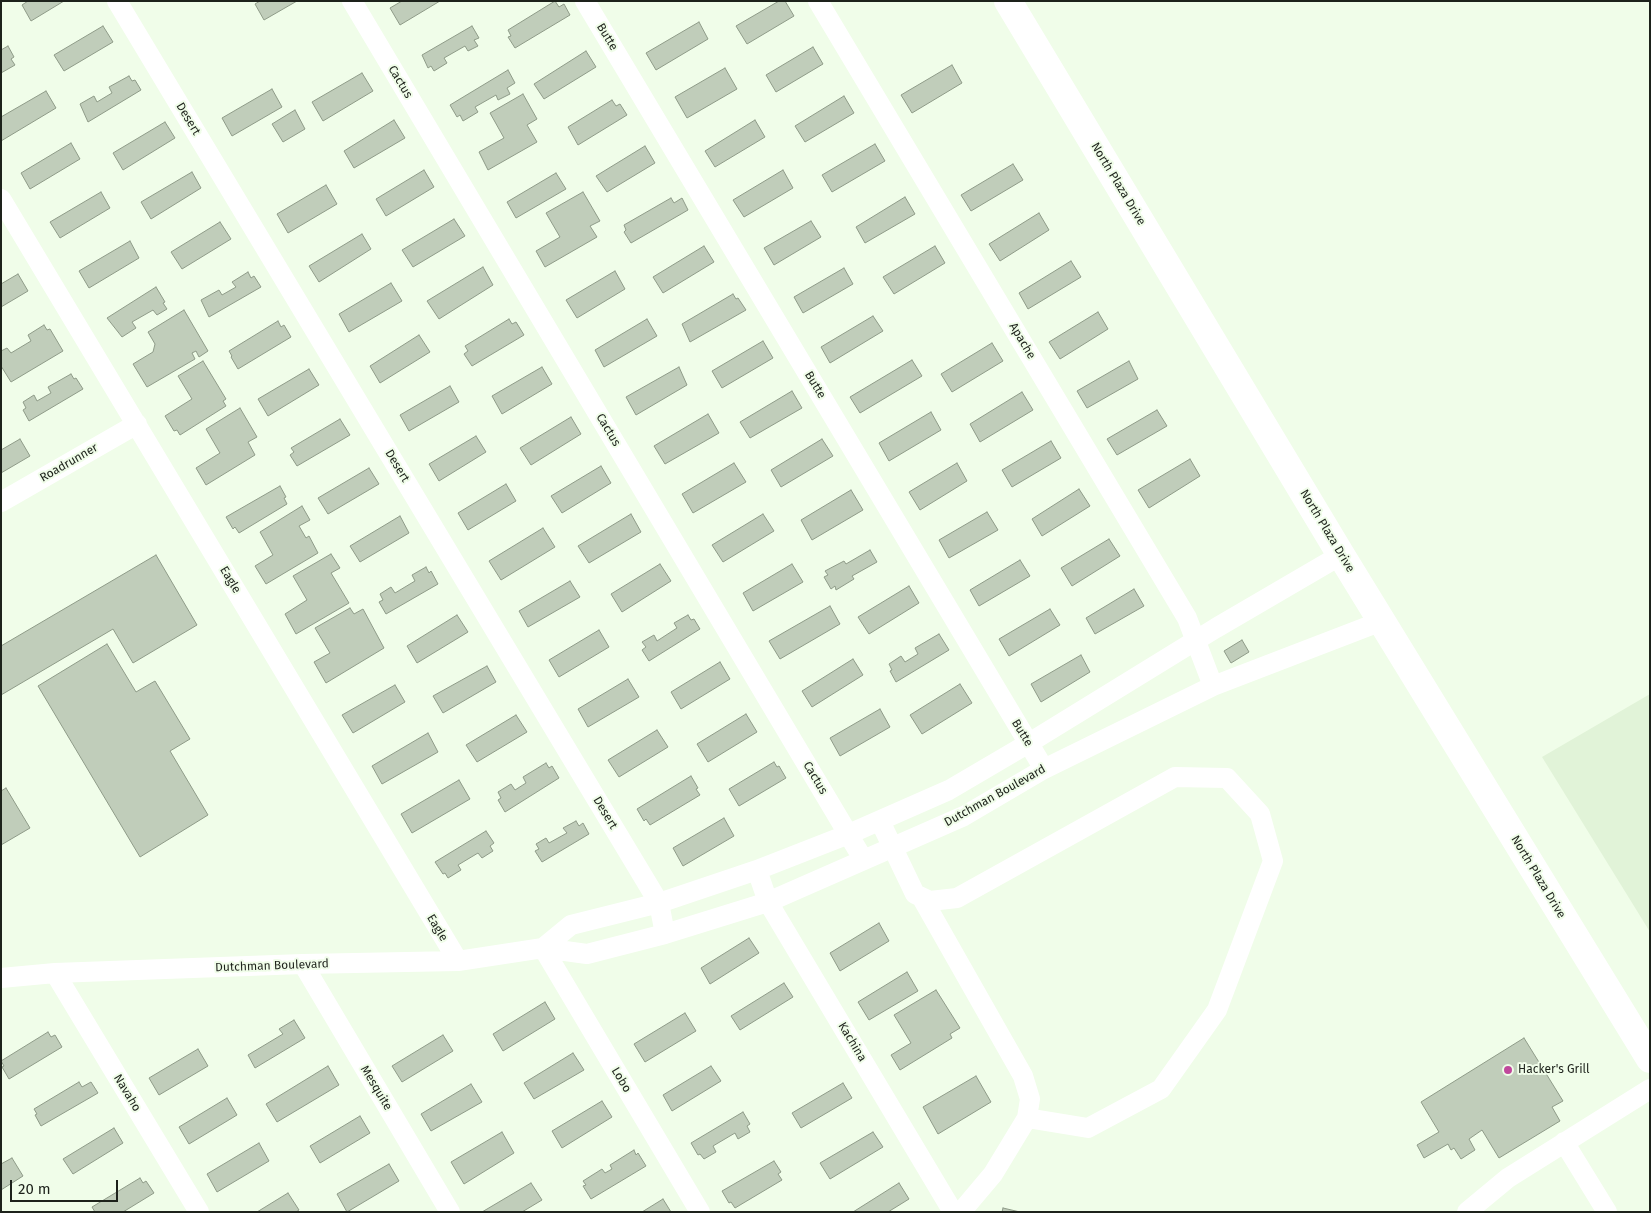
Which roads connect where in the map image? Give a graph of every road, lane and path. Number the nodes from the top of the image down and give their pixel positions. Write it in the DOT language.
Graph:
graph roads {
  1 [pos="117,1"];
  2 [pos="352,1"];
  3 [pos="585,1"];
  4 [pos="818,1"];
  5 [pos="1008,1"];
  6 [pos="1,199"];
  7 [pos="137,424"];
  8 [pos="1,502"];
  9 [pos="1341,555"];
  10 [pos="1382,621"];
  11 [pos="1195,640"];
  12 [pos="1213,686"];
  13 [pos="1029,743"];
  14 [pos="1044,769"];
  15 [pos="880,820"];
  16 [pos="849,834"];
  17 [pos="892,848"];
  18 [pos="863,859"];
  19 [pos="757,870"];
  20 [pos="922,898"];
  21 [pos="768,902"];
  22 [pos="659,903"];
  23 [pos="665,934"];
  24 [pos="542,948"];
  25 [pos="458,961"];
  26 [pos="303,964"];
  27 [pos="55,973"];
  28 [pos="1,978"];
  29 [pos="1650,1059"];
  30 [pos="1650,1089"];
  31 [pos="1027,1118"];
  32 [pos="1564,1142"];
  33 [pos="199,1212"];
  34 [pos="450,1212"];
  35 [pos="700,1212"];
  36 [pos="952,1212"];
  37 [pos="961,1212"];
  38 [pos="1467,1212"];
  39 [pos="1607,1212"];
  1 -- 22 [label="lane, Desert"];
  2 -- 16 [label="lane, Cactus"];
  3 -- 13 [label="lane, Butte"];
  4 -- 11 [label="lane, Apache"];
  5 -- 9 [label="street, North Plaza Drive"];
  6 -- 7 [label="lane, Eagle"];
  7 -- 8 [label="lane, Roadrunner"];
  7 -- 25 [label="lane, Eagle"];
  9 -- 10 [label="street, North Plaza Drive"];
  9 -- 11 [label="lane, Dutchman Boulevard"];
  10 -- 12 [label="lane, Dutchman Boulevard"];
  10 -- 29 [label="street, North Plaza Drive"];
  11 -- 12 [label="lane, Apache"];
  11 -- 13 [label="lane, Dutchman Boulevard"];
  12 -- 14 [label="lane, Dutchman Boulevard"];
  13 -- 14 [label="lane, Butte"];
  13 -- 15 [label="lane, Dutchman Boulevard"];
  14 -- 17 [label="lane, Dutchman Boulevard"];
  15 -- 16 [label="lane, Dutchman Boulevard"];
  15 -- 17 [label="lane"];
  16 -- 18 [label="lane, Cactus"];
  16 -- 19 [label="lane, Dutchman Boulevard"];
  17 -- 18 [label="lane, Dutchman Boulevard"];
  17 -- 20 [label="lane"];
  18 -- 21 [label="lane, Dutchman Boulevard"];
  19 -- 21 [label="lane, Kachina"];
  19 -- 22 [label="lane, Dutchman Boulevard"];
  20 -- 31 [label="lane"];
  20 -- 31 [label="lane"];
  21 -- 23 [label="lane, Dutchman Boulevard"];
  21 -- 36 [label="lane, Kachina"];
  22 -- 23 [label="lane, Desert"];
  22 -- 24 [label="lane, Dutchman Boulevard"];
  23 -- 24 [label="lane, Dutchman Boulevard"];
  24 -- 25 [label="lane, Dutchman Boulevard"];
  24 -- 35 [label="lane, Lobo"];
  25 -- 26 [label="lane, Dutchman Boulevard"];
  26 -- 27 [label="lane, Dutchman Boulevard"];
  26 -- 34 [label="lane, Mesquite"];
  27 -- 28 [label="lane, Dutchman Boulevard"];
  27 -- 33 [label="lane, Navaho"];
  30 -- 32 [label="lane"];
  31 -- 37 [label="lane"];
  32 -- 38 [label="lane"];
  32 -- 39 [label="lane"];
}
